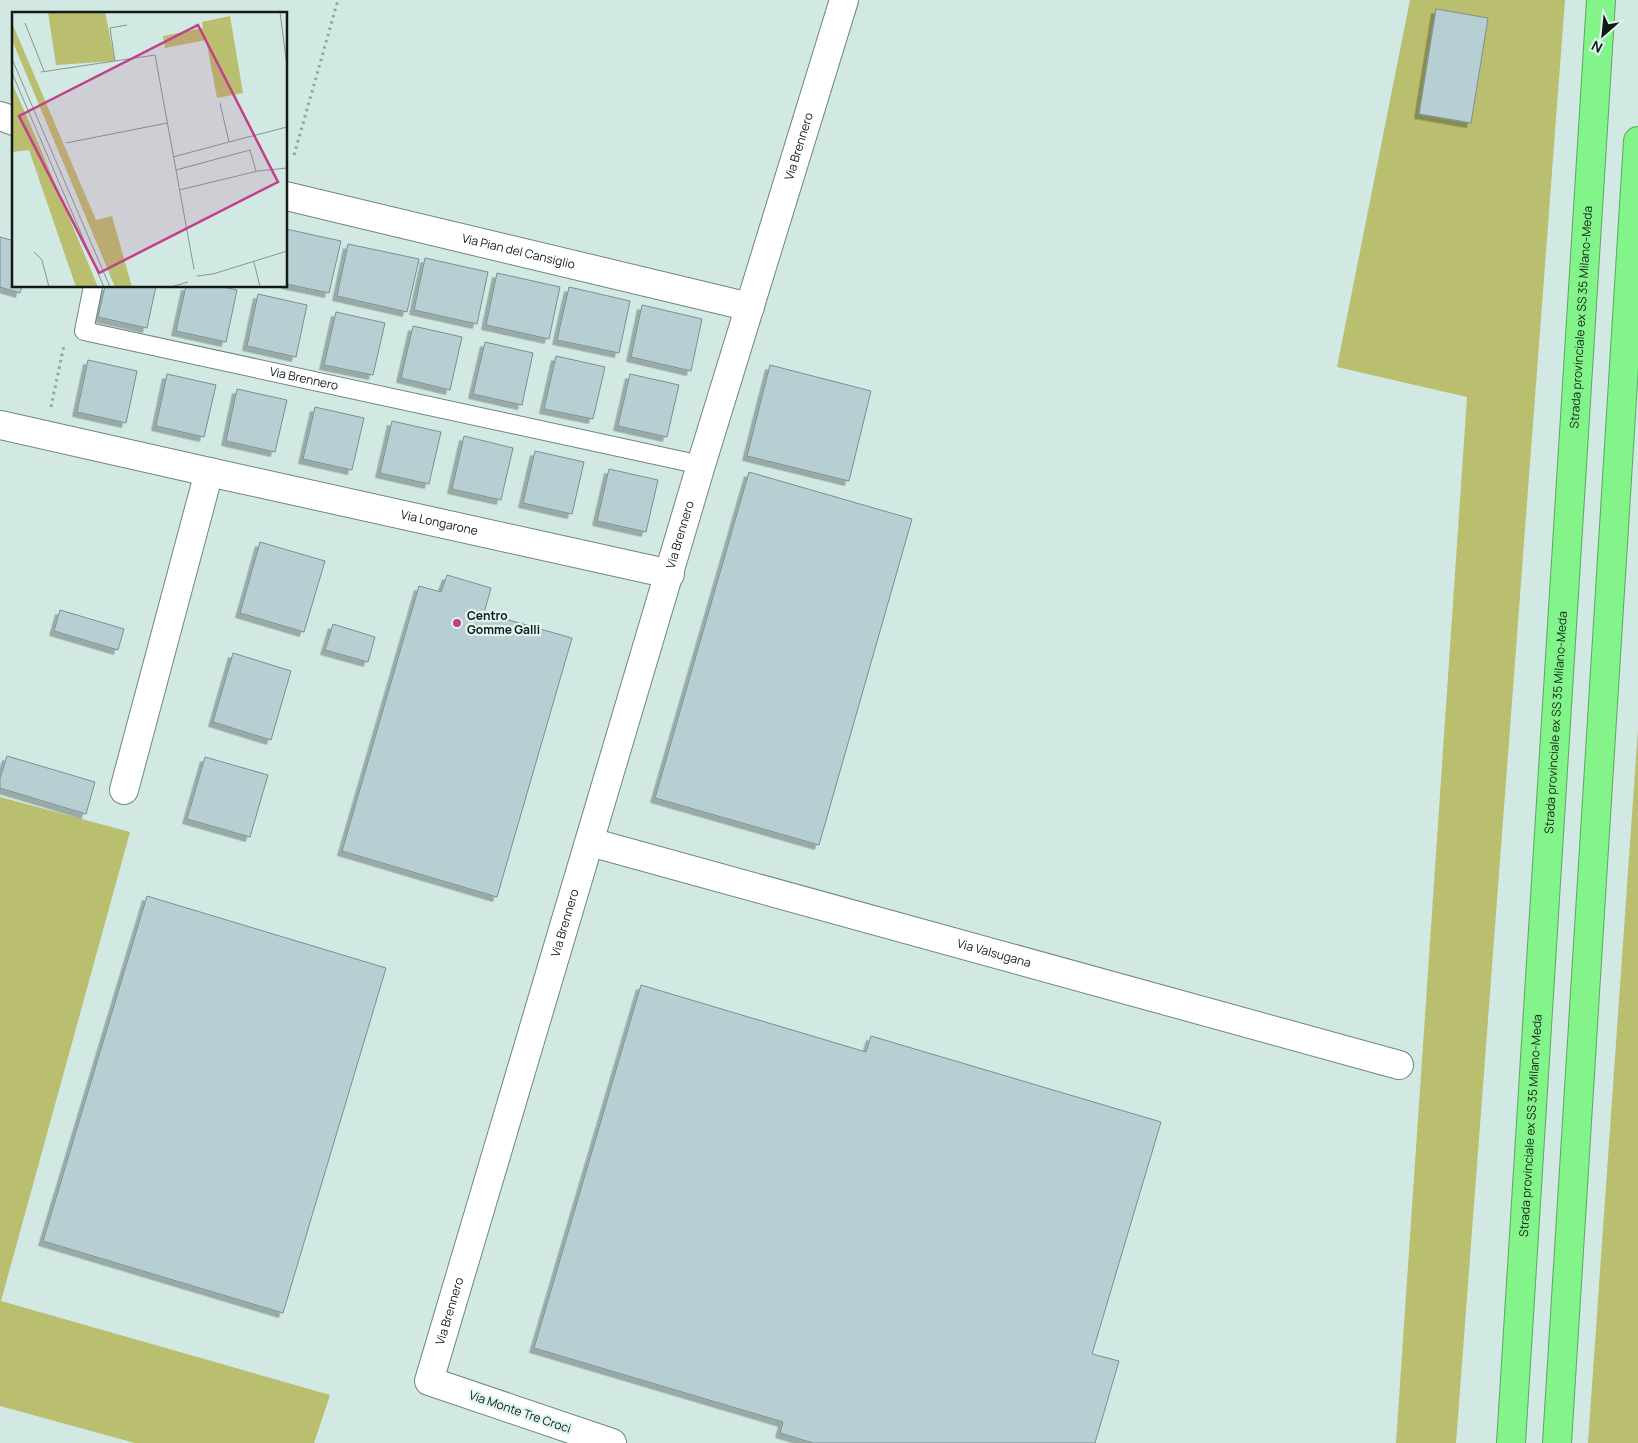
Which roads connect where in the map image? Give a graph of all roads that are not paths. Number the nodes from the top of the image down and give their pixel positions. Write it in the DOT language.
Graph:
graph roads {
  1 [pos="844,0"];
  2 [pos="1601,0"];
  3 [pos="0,116"];
  4 [pos="12,120"];
  5 [pos="1638,141"];
  6 [pos="288,196"];
  7 [pos="92,288"];
  8 [pos="750,307"];
  9 [pos="0,425"];
  10 [pos="701,465"];
  11 [pos="209,472"];
  12 [pos="670,574"];
  13 [pos="124,790"];
  14 [pos="590,842"];
  15 [pos="1399,1065"];
  16 [pos="428,1381"];
  17 [pos="612,1443"];
  18 [pos="1511,1443"];
  19 [pos="1557,1443"];
  1 -- 8 [label="street, Via Brennero"];
  2 -- 18 [label="highway, Strada provinciale ex SS 35 Milano-Meda"];
  3 -- 4 [label="street"];
  5 -- 19 [label="highway"];
  6 -- 8 [label="street, Via Pian del Cansiglio"];
  7 -- 10 [label="lane, Via Brennero"];
  8 -- 10 [label="street, Via Brennero"];
  9 -- 11 [label="street, Via Longarone"];
  10 -- 12 [label="street, Via Brennero"];
  11 -- 12 [label="street, Via Longarone"];
  11 -- 13 [label="street"];
  12 -- 14 [label="street, Via Brennero"];
  14 -- 15 [label="street, Via Valsugana"];
  14 -- 16 [label="street, Via Brennero"];
  16 -- 17 [label="street, Via Monte Tre Croci"];
}
